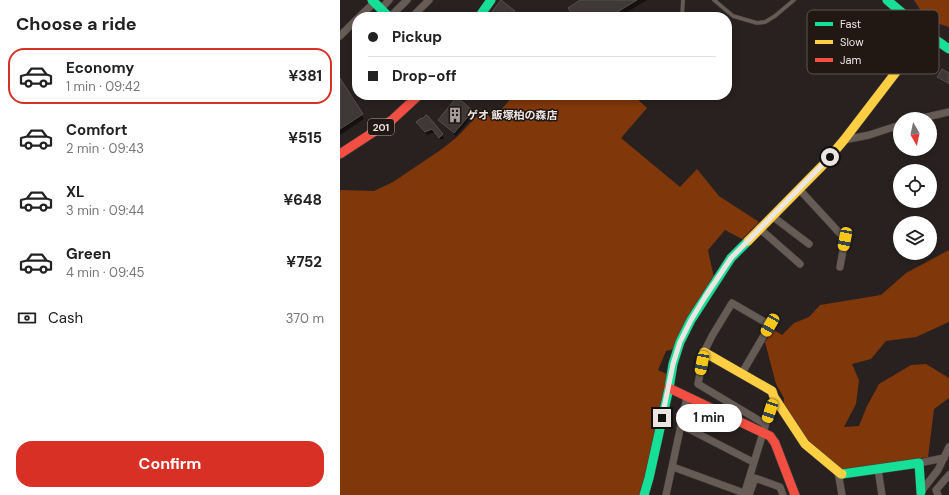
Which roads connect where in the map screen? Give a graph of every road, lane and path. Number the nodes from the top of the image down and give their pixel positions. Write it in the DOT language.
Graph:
graph roads {
  1 [pos="390,0"];
  2 [pos="407,0"];
  3 [pos="429,0"];
  4 [pos="491,0"];
  5 [pos="683,0"];
  6 [pos="714,0"];
  7 [pos="794,0"];
  8 [pos="887,0"];
  9 [pos="373,1"];
  10 [pos="381,9"];
  11 [pos="898,10"];
  12 [pos="363,12"];
  13 [pos="384,12"];
  14 [pos="394,12"];
  15 [pos="417,12"];
  16 [pos="483,12"];
  17 [pos="682,12"];
  18 [pos="728,12"];
  19 [pos="732,15"];
  20 [pos="352,24"];
  21 [pos="340,36"];
  22 [pos="939,42"];
  23 [pos="949,49"];
  24 [pos="895,74"];
  25 [pos="414,100"];
  26 [pos="949,112"];
  27 [pos="937,115"];
  28 [pos="893,127"];
  29 [pos="844,140"];
  30 [pos="340,154"];
  31 [pos="799,189"];
  32 [pos="772,216"];
  33 [pos="759,228"];
  34 [pos="809,244"];
  35 [pos="800,264"];
  36 [pos="840,267"];
  37 [pos="704,352"];
  38 [pos="742,373"];
  39 [pos="669,388"];
  40 [pos="687,397"];
  41 [pos="774,397"];
  42 [pos="681,425"];
  43 [pos="764,428"];
  44 [pos="949,447"];
  45 [pos="944,458"];
  46 [pos="753,462"];
  47 [pos="919,463"];
  48 [pos="673,467"];
  49 [pos="878,469"];
  50 [pos="838,472"];
  51 [pos="949,475"];
  52 [pos="746,494"];
  53 [pos="920,494"];
  54 [pos="644,495"];
  55 [pos="666,495"];
  56 [pos="783,495"];
  57 [pos="796,495"];
  58 [pos="842,495"];
  59 [pos="882,495"];
  60 [pos="938,495"];
  1 -- 10 [label="street"];
  2 -- 14 [label="street"];
  3 -- 15 [label="street"];
  4 -- 16 [label="main road"];
  5 -- 17 [label="lane"];
  6 -- 18 [label="lane"];
  7 -- 19 [label="lane"];
  8 -- 11 [label="main road"];
  9 -- 10 [label="main road"];
  9 -- 12 [label="street"];
  10 -- 13 [label="main road"];
  20 -- 21 [label="street"];
  22 -- 23 [label="main road"];
  24 -- 29 [label="main road"];
  25 -- 30 [label="main road, 201"];
  26 -- 27 [label="street"];
  28 -- 29 [label="street"];
  29 -- 31 [label="main road"];
  31 -- 32 [label="main road"];
  31 -- 36 [label="street"];
  32 -- 33 [label="main road"];
  32 -- 34 [label="street"];
  33 -- 35 [label="street"];
  33 -- 39 [label="main road"];
  37 -- 38 [label="main road"];
  37 -- 38 [label="street"];
  37 -- 43 [label="street"];
  38 -- 41 [label="main road"];
  39 -- 40 [label="main road"];
  39 -- 54 [label="main road"];
  40 -- 42 [label="street"];
  40 -- 43 [label="main road"];
  41 -- 43 [label="street"];
  41 -- 50 [label="main road"];
  42 -- 46 [label="street"];
  42 -- 48 [label="street"];
  43 -- 46 [label="street"];
  43 -- 57 [label="main road"];
  44 -- 45 [label="street"];
  45 -- 47 [label="street"];
  45 -- 53 [label="street"];
  46 -- 52 [label="street"];
  47 -- 49 [label="main road"];
  47 -- 53 [label="main road"];
  48 -- 52 [label="street"];
  48 -- 55 [label="street"];
  49 -- 50 [label="main road"];
  49 -- 59 [label="street"];
  50 -- 58 [label="street"];
  51 -- 60 [label="street"];
  52 -- 56 [label="street"];
}
